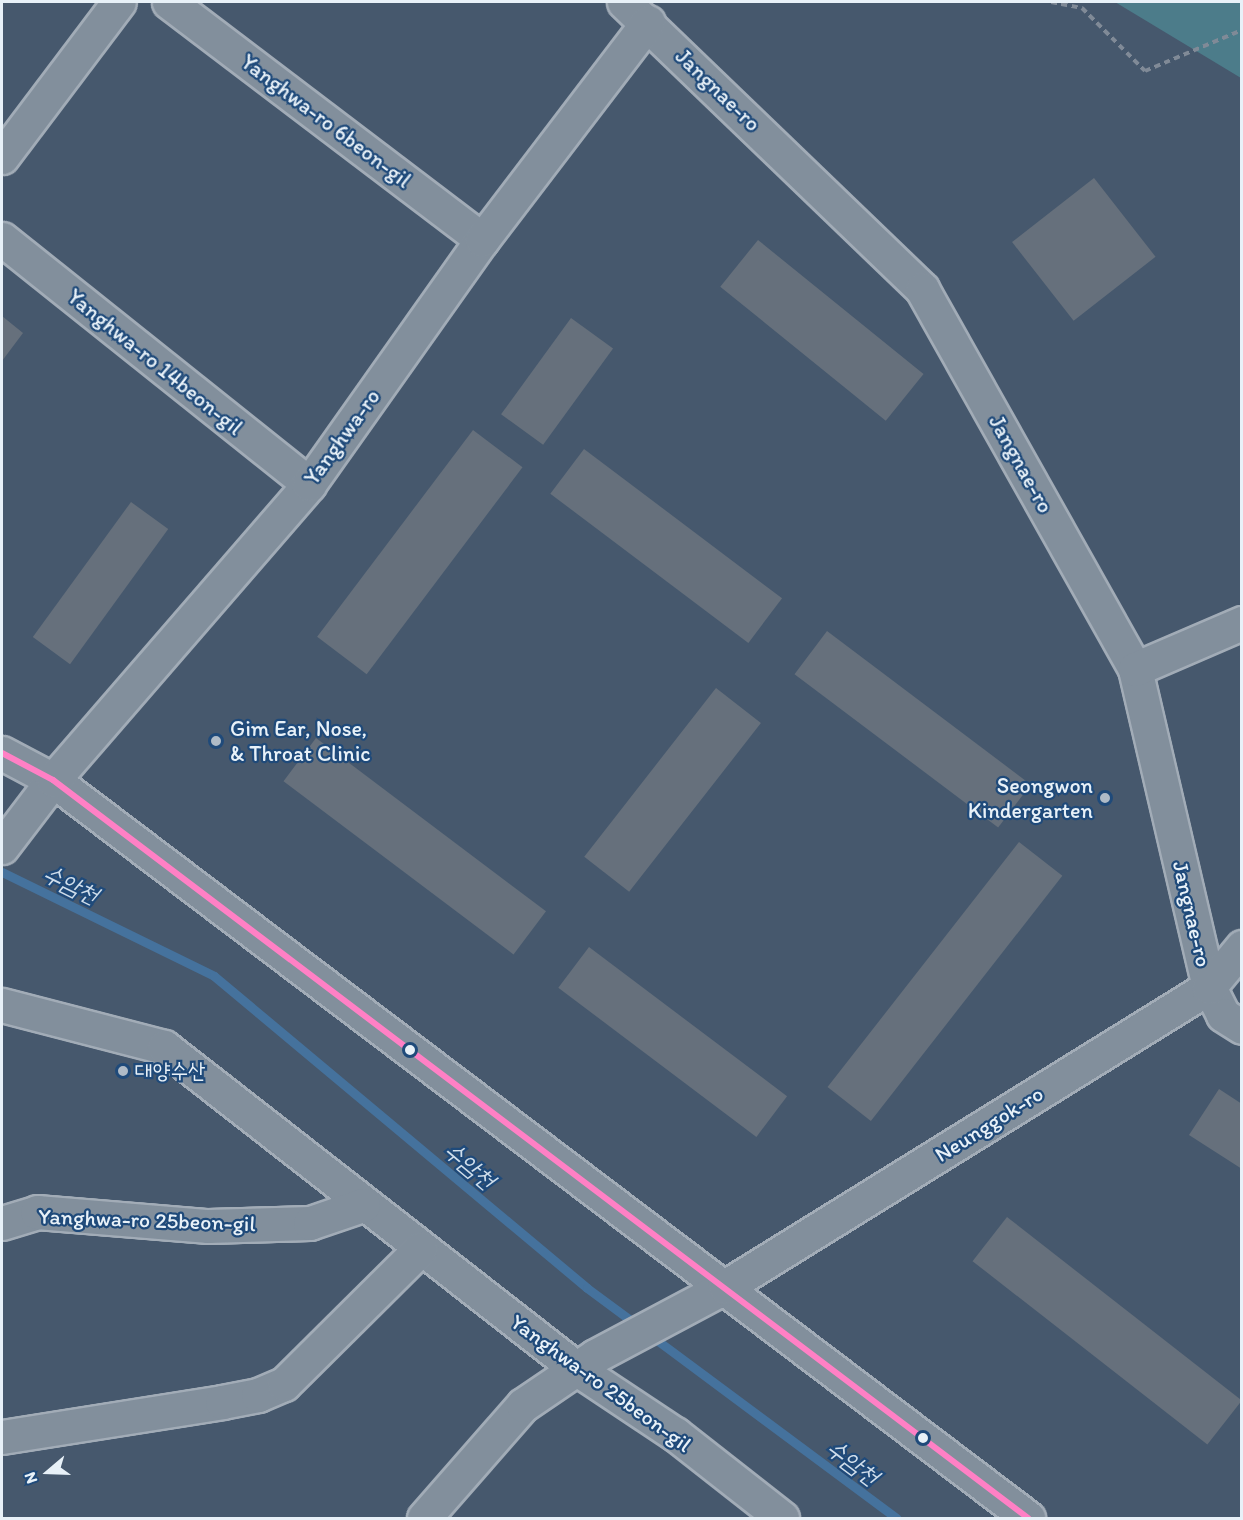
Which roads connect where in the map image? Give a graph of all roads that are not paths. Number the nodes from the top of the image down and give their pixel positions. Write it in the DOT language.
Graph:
graph roads {
  1 [pos="119,2"];
  2 [pos="169,2"];
  3 [pos="636,12"];
  4 [pos="2,157"];
  5 [pos="2,238"];
  6 [pos="482,240"];
  7 [pos="309,484"];
  8 [pos="1242,622"];
  9 [pos="1135,669"];
  10 [pos="2,753"];
  11 [pos="52,780"];
  12 [pos="6,839"];
  13 [pos="1242,947"];
  14 [pos="1209,987"];
  15 [pos="2,1005"];
  16 [pos="1242,1027"];
  17 [pos="363,1205"];
  18 [pos="2,1223"];
  19 [pos="420,1248"];
  20 [pos="725,1287"];
  21 [pos="586,1362"];
  22 [pos="2,1437"];
  23 [pos="424,1518"];
  24 [pos="782,1518"];
  25 [pos="1028,1518"];
  1 -- 4 [label="street"];
  2 -- 6 [label="street, Yanghwa-ro 6beon-gil"];
  3 -- 6 [label="street, Yanghwa-ro"];
  3 -- 9 [label="street, Jangnae-ro"];
  5 -- 7 [label="street, Yanghwa-ro 14beon-gil"];
  6 -- 7 [label="street, Yanghwa-ro"];
  7 -- 11 [label="street, Yanghwa-ro"];
  8 -- 9 [label="street"];
  9 -- 14 [label="street, Jangnae-ro"];
  10 -- 11 [label="street"];
  11 -- 12 [label="street, Yanghwa-ro"];
  11 -- 20 [label="street"];
  13 -- 14 [label="street, Neunggok-ro"];
  14 -- 16 [label="street, Jangnae-ro"];
  14 -- 20 [label="street, Neunggok-ro"];
  15 -- 17 [label="street, Yanghwa-ro 25beon-gil"];
  17 -- 18 [label="street, Yanghwa-ro 25beon-gil"];
  17 -- 19 [label="street, Yanghwa-ro 25beon-gil"];
  19 -- 21 [label="street, Yanghwa-ro 25beon-gil"];
  19 -- 22 [label="street"];
  20 -- 21 [label="street, Neunggok-ro"];
  20 -- 25 [label="street"];
  21 -- 23 [label="street, Neunggok-ro"];
  21 -- 24 [label="street, Yanghwa-ro 25beon-gil"];
}
